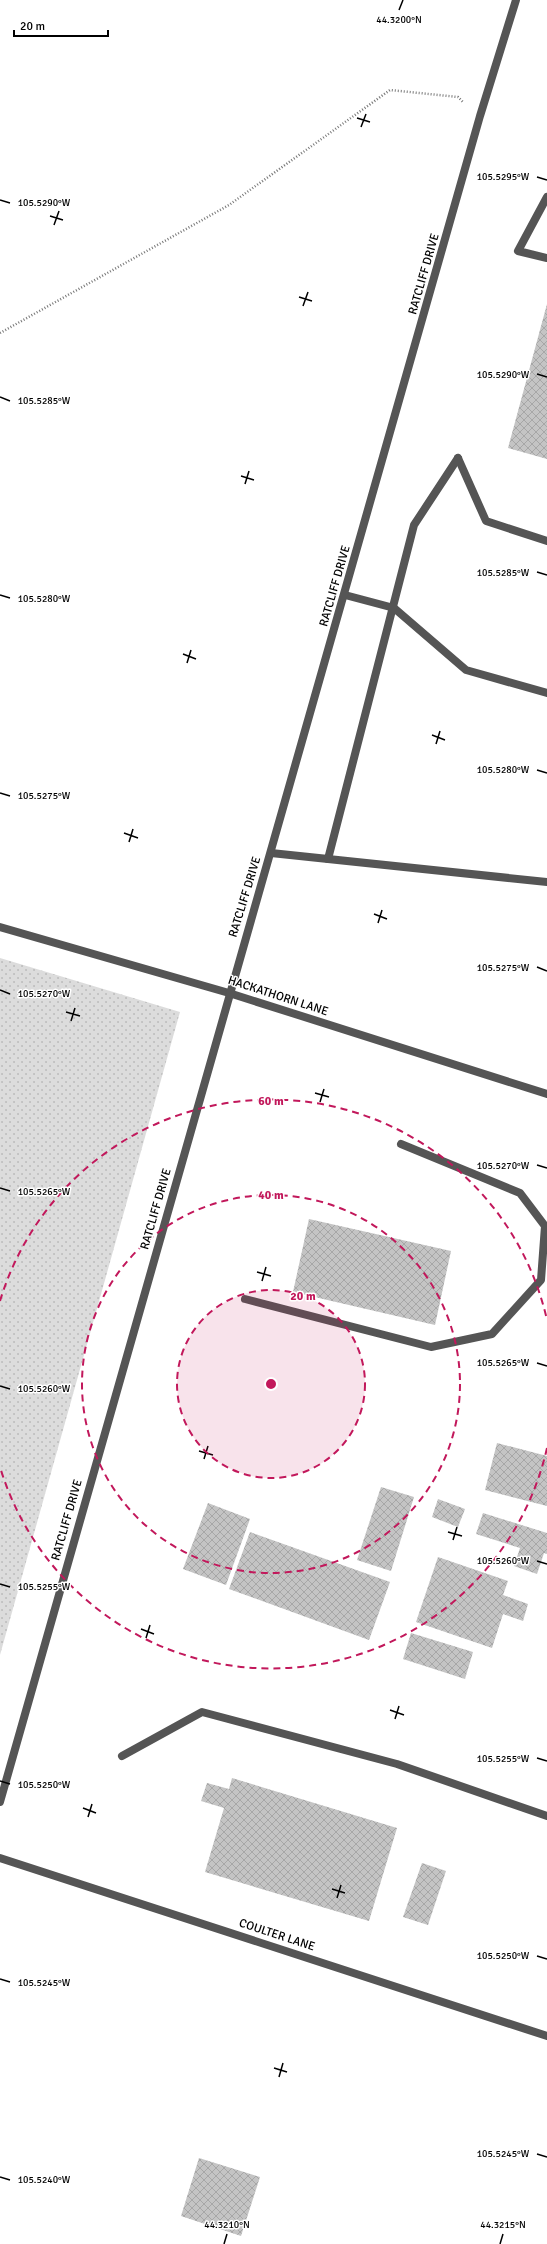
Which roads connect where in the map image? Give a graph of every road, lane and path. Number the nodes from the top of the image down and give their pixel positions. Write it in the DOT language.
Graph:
graph roads {
  1 [pos="516,0"];
  2 [pos="480,116"];
  3 [pos="547,197"];
  4 [pos="547,258"];
  5 [pos="0,333"];
  6 [pos="547,541"];
  7 [pos="345,595"];
  8 [pos="394,608"];
  9 [pos="547,693"];
  10 [pos="271,853"];
  11 [pos="328,859"];
  12 [pos="547,882"];
  13 [pos="0,927"];
  14 [pos="229,993"];
  15 [pos="547,1094"];
  16 [pos="401,1144"];
  17 [pos="245,1299"];
  18 [pos="122,1756"];
  19 [pos="0,1802"];
  20 [pos="547,1816"];
  21 [pos="0,1858"];
  22 [pos="547,2036"];
  1 -- 2 [label="street, RATCLIFF DRIVE"];
  2 -- 5 [label="path"];
  2 -- 7 [label="street, RATCLIFF DRIVE"];
  3 -- 4 [label="street"];
  6 -- 8 [label="street"];
  7 -- 8 [label="street"];
  7 -- 10 [label="street, RATCLIFF DRIVE"];
  8 -- 9 [label="street"];
  8 -- 11 [label="street"];
  10 -- 11 [label="street"];
  10 -- 14 [label="street, RATCLIFF DRIVE"];
  11 -- 12 [label="street"];
  13 -- 14 [label="street, HACKATHORN LANE"];
  14 -- 15 [label="street, HACKATHORN LANE"];
  14 -- 19 [label="street, RATCLIFF DRIVE"];
  16 -- 17 [label="street"];
  18 -- 20 [label="street"];
  21 -- 22 [label="street, COULTER LANE"];
}
